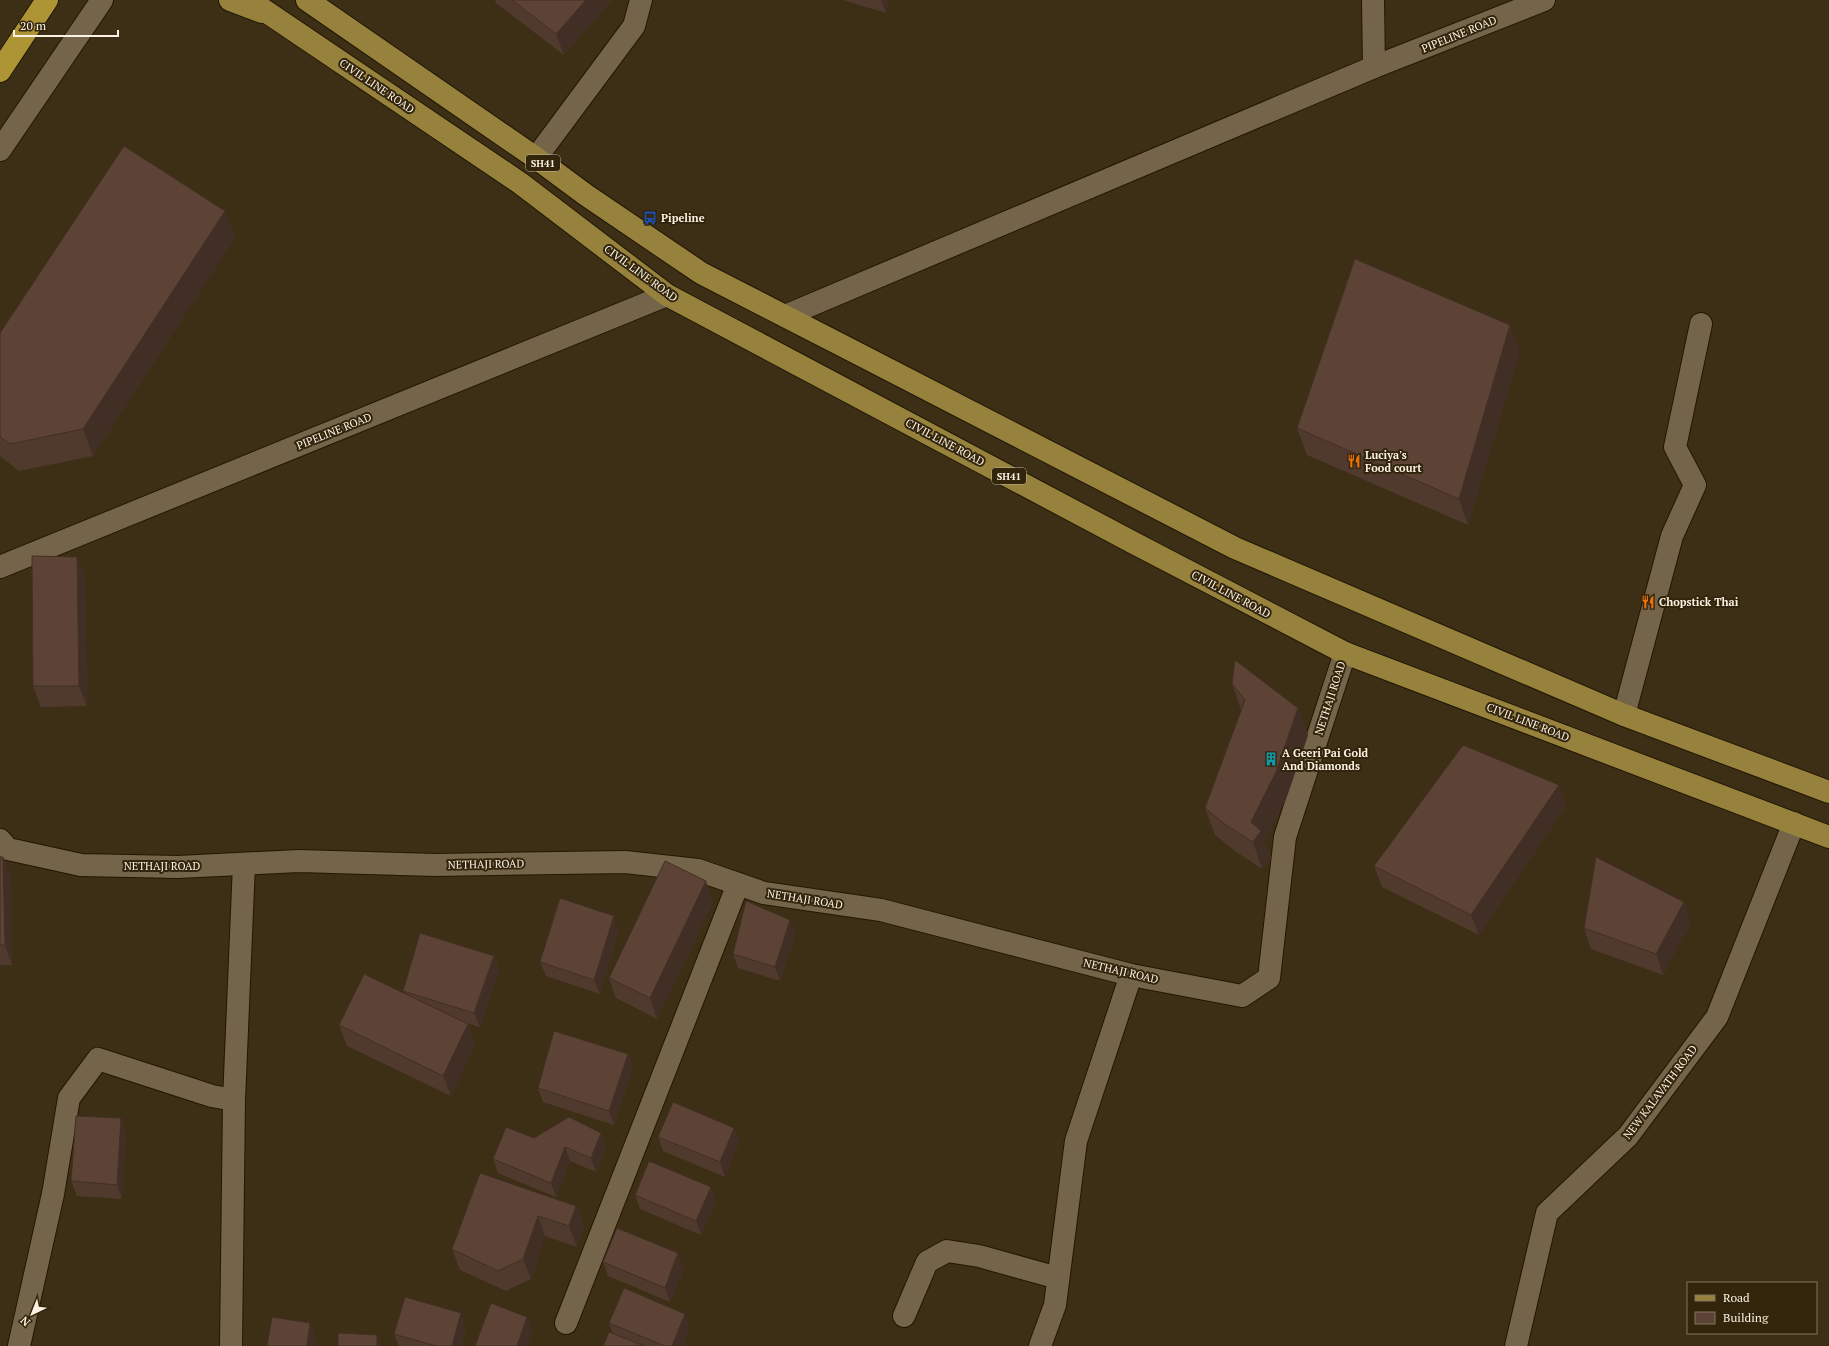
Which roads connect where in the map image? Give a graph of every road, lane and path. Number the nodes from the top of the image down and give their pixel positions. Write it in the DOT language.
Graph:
graph roads {
  1 [pos="47,0"];
  2 [pos="102,0"];
  3 [pos="230,0"];
  4 [pos="249,0"];
  5 [pos="307,0"];
  6 [pos="641,0"];
  7 [pos="1373,0"];
  8 [pos="1544,0"];
  9 [pos="271,15"];
  10 [pos="1374,67"];
  11 [pos="0,71"];
  12 [pos="0,150"];
  13 [pos="536,158"];
  14 [pos="667,295"];
  15 [pos="785,316"];
  16 [pos="1701,324"];
  17 [pos="0,567"];
  18 [pos="1345,653"];
  19 [pos="1624,715"];
  20 [pos="1829,792"];
  21 [pos="1794,823"];
  22 [pos="1829,837"];
  23 [pos="0,840"];
  24 [pos="244,864"];
  25 [pos="738,884"];
  26 [pos="1131,975"];
  27 [pos="234,1100"];
  28 [pos="1058,1278"];
  29 [pos="904,1316"];
  30 [pos="566,1323"];
  31 [pos="19,1346"];
  32 [pos="231,1346"];
  33 [pos="1040,1346"];
  34 [pos="1516,1346"];
  1 -- 11 [label="highway"];
  2 -- 12 [label="street"];
  3 -- 9 [label="main road"];
  4 -- 9 [label="main road, CIVIL LINE ROAD / SH41"];
  5 -- 13 [label="main road, SH41"];
  6 -- 13 [label="street"];
  7 -- 10 [label="street"];
  8 -- 10 [label="street, PIPELINE ROAD"];
  9 -- 14 [label="main road, CIVIL LINE ROAD / SH41"];
  10 -- 15 [label="street, PIPELINE ROAD"];
  13 -- 15 [label="main road, SH41"];
  14 -- 17 [label="street, PIPELINE ROAD"];
  14 -- 18 [label="main road, CIVIL LINE ROAD / SH41"];
  15 -- 19 [label="main road, SH41"];
  16 -- 19 [label="street"];
  18 -- 21 [label="main road, CIVIL LINE ROAD / SH41"];
  18 -- 26 [label="street, NETHAJI ROAD"];
  19 -- 20 [label="main road, SH41"];
  21 -- 22 [label="main road, CIVIL LINE ROAD / SH41"];
  21 -- 34 [label="street, NEW KALAVATH ROAD"];
  23 -- 24 [label="street, NETHAJI ROAD"];
  24 -- 25 [label="street, NETHAJI ROAD"];
  24 -- 27 [label="street"];
  25 -- 26 [label="street, NETHAJI ROAD"];
  25 -- 30 [label="street"];
  26 -- 28 [label="street"];
  27 -- 31 [label="street"];
  27 -- 32 [label="street"];
  28 -- 29 [label="street"];
  28 -- 33 [label="street"];
}
